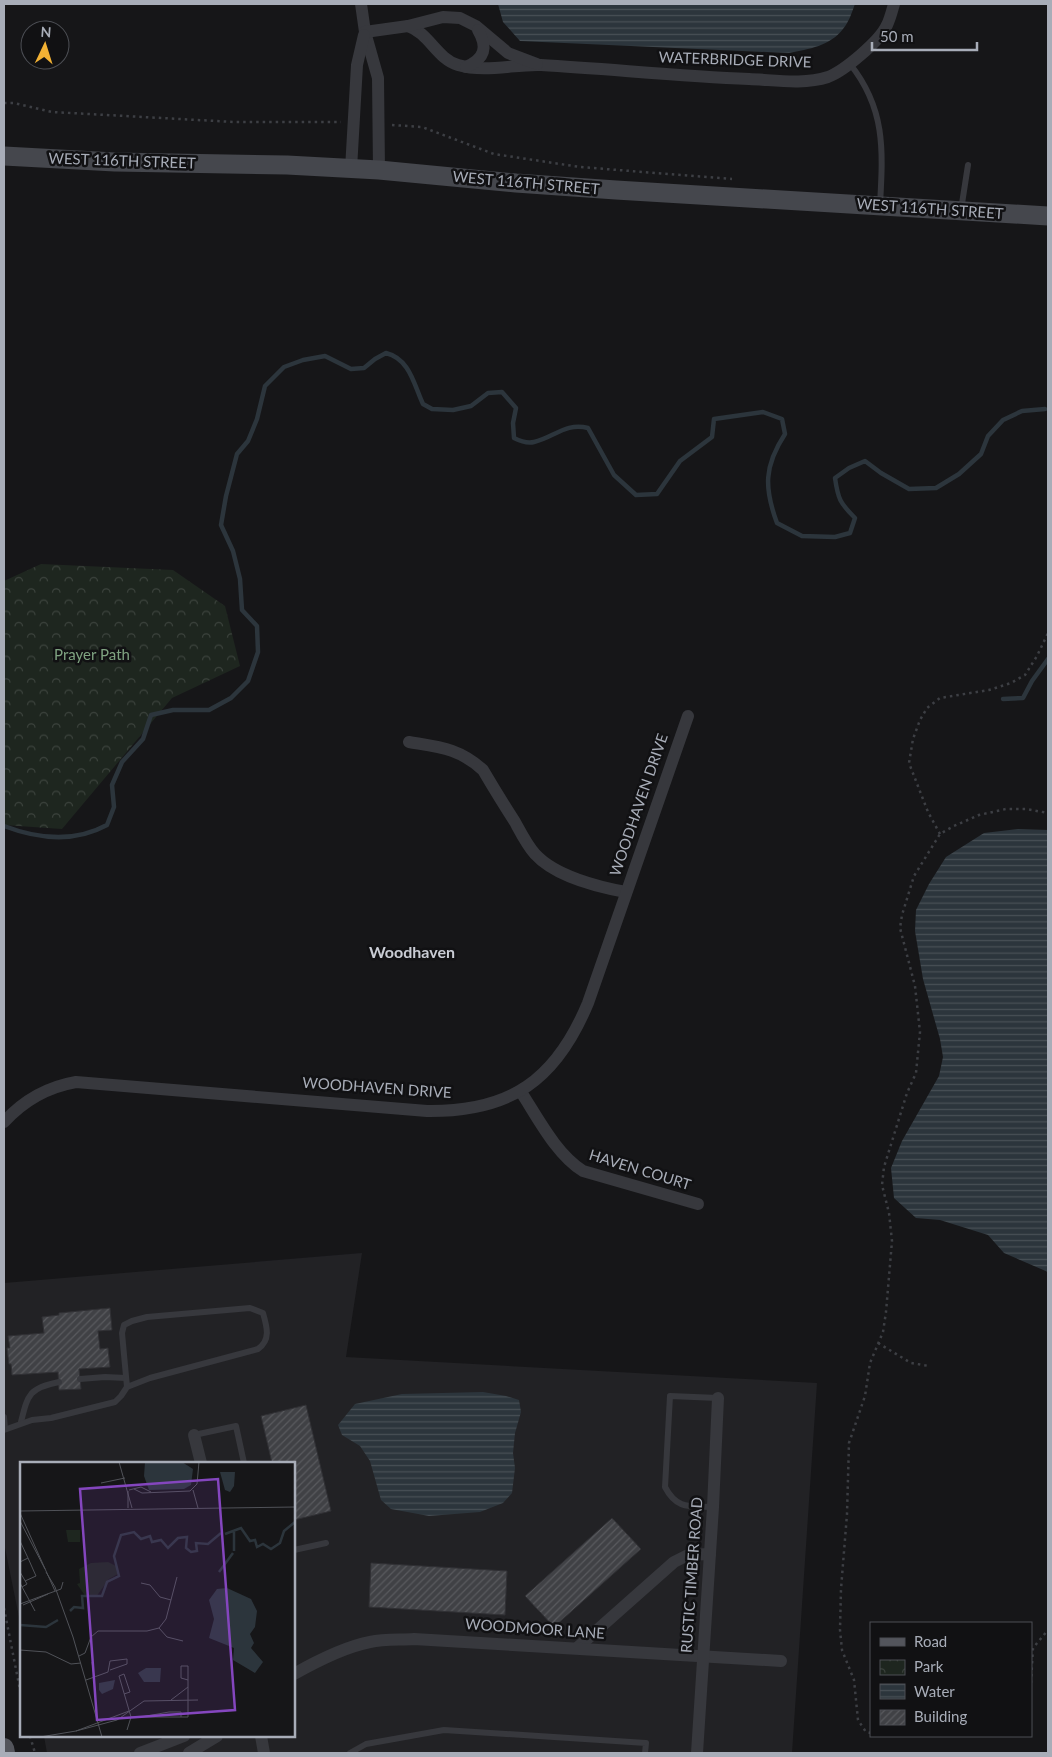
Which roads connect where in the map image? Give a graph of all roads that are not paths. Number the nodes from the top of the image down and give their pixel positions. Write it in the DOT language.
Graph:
graph roads {
  1 [pos="361,4"];
  2 [pos="894,4"];
  3 [pos="408,26"];
  4 [pos="476,26"];
  5 [pos="364,32"];
  6 [pos="850,64"];
  7 [pos="538,65"];
  8 [pos="466,67"];
  9 [pos="4,156"];
  10 [pos="968,165"];
  11 [pos="351,169"];
  12 [pos="378,170"];
  13 [pos="880,206"];
  14 [pos="961,211"];
  15 [pos="1048,216"];
  16 [pos="688,716"];
  17 [pos="409,742"];
  18 [pos="626,892"];
  19 [pos="521,1092"];
  20 [pos="4,1122"];
  21 [pos="698,1204"];
  22 [pos="126,1378"];
  23 [pos="80,1379"];
  24 [pos="59,1382"];
  25 [pos="127,1387"];
  26 [pos="718,1398"];
  27 [pos="4,1418"];
  28 [pos="21,1422"];
  29 [pos="4,1429"];
  30 [pos="194,1435"];
  31 [pos="201,1462"];
  32 [pos="244,1462"];
  33 [pos="713,1507"];
  34 [pos="326,1543"];
  35 [pos="295,1550"];
  36 [pos="710,1554"];
  37 [pos="577,1648"];
  38 [pos="703,1656"];
  39 [pos="781,1660"];
  40 [pos="295,1673"];
  41 [pos="181,1737"];
  42 [pos="215,1737"];
  43 [pos="261,1737"];
  44 [pos="4,1748"];
  45 [pos="5,1753"];
  46 [pos="140,1753"];
  47 [pos="189,1753"];
  48 [pos="264,1753"];
  49 [pos="350,1753"];
  50 [pos="645,1753"];
  51 [pos="697,1753"];
  1 -- 5 [label="street"];
  2 -- 6 [label="street, WATERBRIDGE DRIVE"];
  3 -- 4 [label="street, WATERBRIDGE DRIVE"];
  3 -- 5 [label="street, WATERBRIDGE DRIVE"];
  3 -- 8 [label="street, WATERBRIDGE DRIVE"];
  4 -- 7 [label="street, WATERBRIDGE DRIVE"];
  4 -- 8 [label="street"];
  5 -- 11 [label="street"];
  5 -- 12 [label="street"];
  6 -- 7 [label="street, WATERBRIDGE DRIVE"];
  6 -- 13 [label="lane"];
  7 -- 8 [label="street, WATERBRIDGE DRIVE"];
  9 -- 11 [label="main road, WEST 116TH STREET"];
  10 -- 14 [label="lane"];
  11 -- 12 [label="main road, WEST 116TH STREET"];
  12 -- 13 [label="main road, WEST 116TH STREET"];
  13 -- 14 [label="main road, WEST 116TH STREET"];
  14 -- 15 [label="main road, WEST 116TH STREET"];
  16 -- 18 [label="street, WOODHAVEN DRIVE"];
  17 -- 18 [label="street"];
  18 -- 19 [label="street, WOODHAVEN DRIVE"];
  19 -- 20 [label="street, WOODHAVEN DRIVE"];
  19 -- 21 [label="street, HAVEN COURT"];
  22 -- 23 [label="lane"];
  22 -- 25 [label="lane"];
  22 -- 25 [label="lane"];
  24 -- 28 [label="lane"];
  25 -- 28 [label="lane"];
  26 -- 33 [label="street, RUSTIC TIMBER ROAD"];
  26 -- 33 [label="lane"];
  27 -- 29 [label="lane"];
  28 -- 29 [label="lane"];
  30 -- 31 [label="street"];
  30 -- 32 [label="lane"];
  33 -- 36 [label="street, RUSTIC TIMBER ROAD"];
  34 -- 35 [label="lane"];
  36 -- 37 [label="street"];
  36 -- 38 [label="street, RUSTIC TIMBER ROAD"];
  37 -- 38 [label="street, WOODMOOR LANE"];
  37 -- 40 [label="street, WOODMOOR LANE"];
  38 -- 39 [label="street, WOODMOOR LANE"];
  38 -- 51 [label="street, RUSTIC TIMBER ROAD"];
  41 -- 46 [label="street"];
  42 -- 47 [label="street"];
  43 -- 48 [label="street"];
  44 -- 45 [label="main road"];
  49 -- 50 [label="lane"];
}
